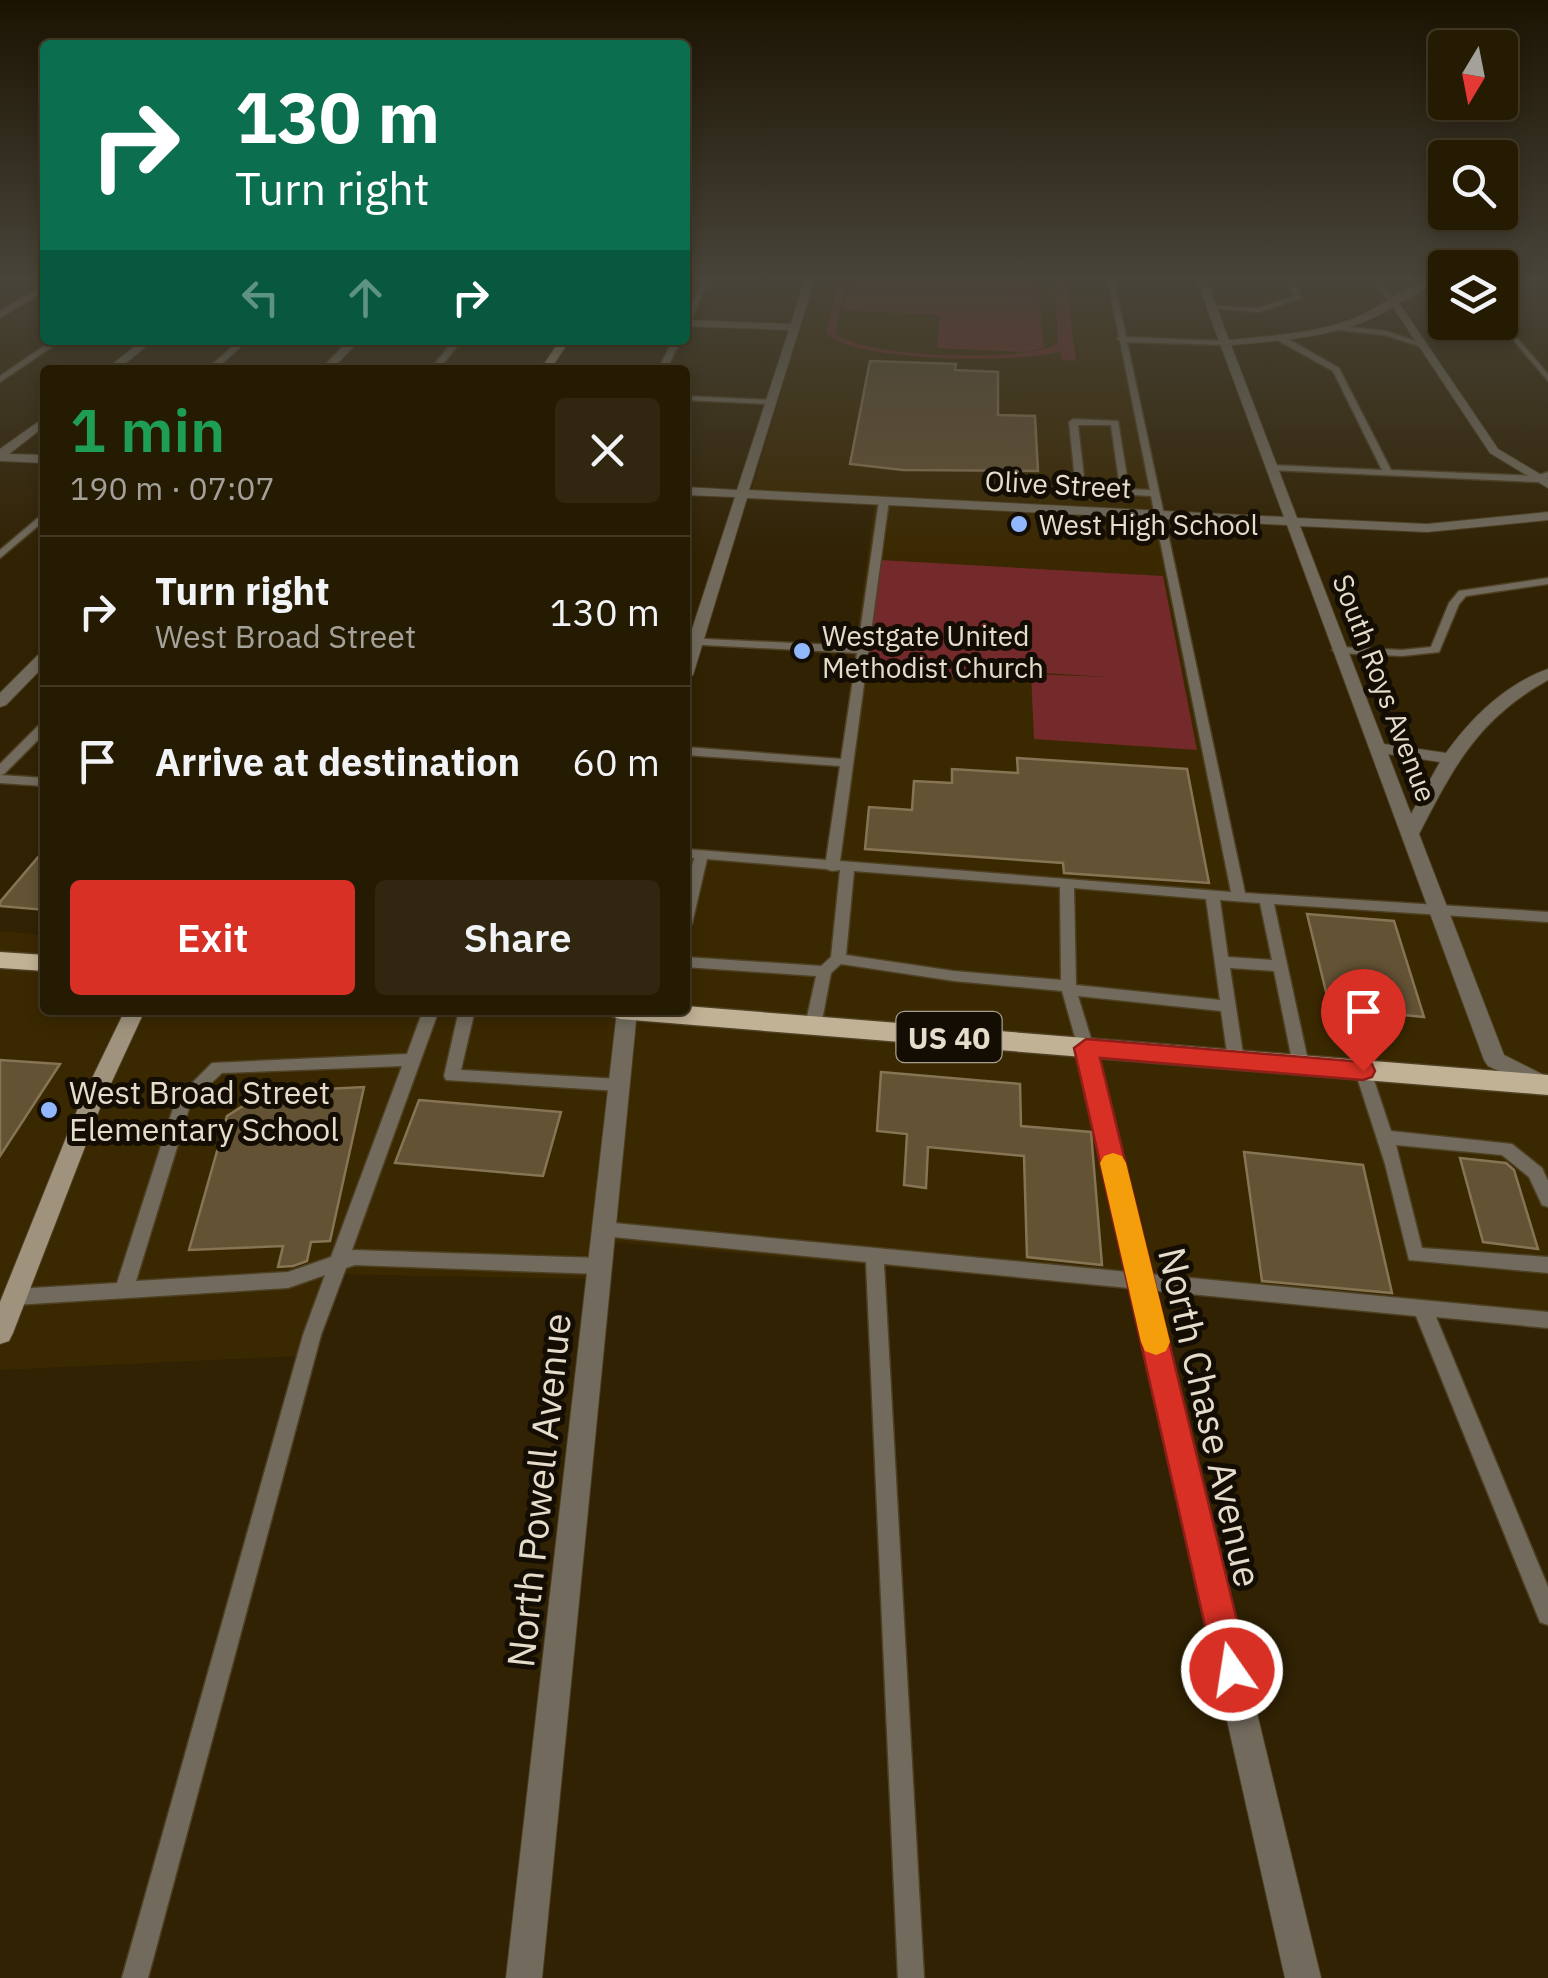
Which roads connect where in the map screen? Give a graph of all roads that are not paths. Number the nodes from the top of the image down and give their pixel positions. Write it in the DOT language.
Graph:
graph roads {
  1 [pos="780,373"];
  2 [pos="1128,373"];
  3 [pos="1236,373"];
  4 [pos="1338,373"];
  5 [pos="1441,373"];
  6 [pos="690,398"];
  7 [pos="771,402"];
  8 [pos="1115,423"];
  9 [pos="40,424"];
  10 [pos="1138,424"];
  11 [pos="0,456"];
  12 [pos="40,458"];
  13 [pos="1271,468"];
  14 [pos="1388,473"];
  15 [pos="1544,479"];
  16 [pos="690,491"];
  17 [pos="1125,492"];
  18 [pos="742,493"];
  19 [pos="1155,493"];
  20 [pos="884,500"];
  21 [pos="1159,514"];
  22 [pos="1548,516"];
  23 [pos="40,519"];
  24 [pos="1292,521"];
  25 [pos="0,555"];
  26 [pos="1548,581"];
  27 [pos="690,642"];
  28 [pos="862,650"];
  29 [pos="1338,650"];
  30 [pos="40,661"];
  31 [pos="1548,674"];
  32 [pos="0,702"];
  33 [pos="40,731"];
  34 [pos="1378,748"];
  35 [pos="690,751"];
  36 [pos="1450,758"];
  37 [pos="847,763"];
  38 [pos="0,775"];
  39 [pos="40,781"];
  40 [pos="1411,832"];
  41 [pos="690,854"];
  42 [pos="701,855"];
  43 [pos="839,867"];
  44 [pos="1067,884"];
  45 [pos="1212,895"];
  46 [pos="1239,898"];
  47 [pos="1266,899"];
  48 [pos="690,902"];
  49 [pos="1436,911"];
  50 [pos="1548,917"];
  51 [pos="838,959"];
  52 [pos="0,960"];
  53 [pos="690,962"];
  54 [pos="1222,962"];
  55 [pos="40,964"];
  56 [pos="1279,966"];
  57 [pos="824,972"];
  58 [pos="1069,988"];
  59 [pos="1229,1006"];
  60 [pos="132,1015"];
  61 [pos="429,1015"];
  62 [pos="466,1015"];
  63 [pos="623,1015"];
  64 [pos="682,1015"];
  65 [pos="812,1026"];
  66 [pos="1086,1048"];
  67 [pos="412,1060"];
  68 [pos="1236,1060"];
  69 [pos="1302,1066"];
  70 [pos="1363,1071"];
  71 [pos="619,1085"];
  72 [pos="1548,1086"];
  73 [pos="1385,1137"];
  74 [pos="1548,1200"];
  75 [pos="603,1229"];
  76 [pos="875,1258"];
  77 [pos="337,1263"];
  78 [pos="1548,1265"];
  79 [pos="600,1266"];
  80 [pos="1142,1281"];
  81 [pos="124,1290"];
  82 [pos="14,1297"];
  83 [pos="1424,1311"];
  84 [pos="1548,1320"];
  85 [pos="0,1333"];
  86 [pos="1548,1614"];
  87 [pos="134,1978"];
  88 [pos="524,1978"];
  89 [pos="911,1978"];
  90 [pos="1303,1978"];
  1 -- 7 [label="street"];
  2 -- 10 [label="lane"];
  3 -- 13 [label="street, South Roys Avenue"];
  4 -- 14 [label="lane"];
  5 -- 15 [label="street"];
  6 -- 7 [label="lane"];
  7 -- 18 [label="street"];
  8 -- 10 [label="lane"];
  8 -- 17 [label="lane"];
  8 -- 17 [label="lane"];
  9 -- 11 [label="street"];
  10 -- 19 [label="lane"];
  11 -- 12 [label="street"];
  13 -- 14 [label="lane"];
  13 -- 24 [label="street, South Roys Avenue"];
  14 -- 15 [label="lane"];
  16 -- 18 [label="street, Olive Street"];
  17 -- 19 [label="lane"];
  18 -- 20 [label="street, Olive Street"];
  18 -- 27 [label="street"];
  19 -- 21 [label="lane"];
  20 -- 21 [label="street, Olive Street"];
  20 -- 28 [label="lane"];
  21 -- 24 [label="street, Olive Street"];
  21 -- 46 [label="lane"];
  22 -- 24 [label="street, Olive Street"];
  23 -- 25 [label="lane"];
  24 -- 29 [label="street, South Roys Avenue"];
  26 -- 29 [label="lane"];
  27 -- 28 [label="lane"];
  28 -- 37 [label="lane"];
  29 -- 34 [label="street, South Roys Avenue"];
  30 -- 32 [label="street"];
  31 -- 36 [label="street"];
  33 -- 38 [label="lane"];
  34 -- 36 [label="street"];
  34 -- 40 [label="street, South Roys Avenue"];
  35 -- 37 [label="lane"];
  36 -- 40 [label="street"];
  37 -- 43 [label="lane"];
  38 -- 39 [label="lane"];
  40 -- 49 [label="street, South Roys Avenue"];
  41 -- 42 [label="lane"];
  42 -- 43 [label="lane"];
  42 -- 48 [label="lane"];
  43 -- 44 [label="lane"];
  43 -- 51 [label="lane"];
  44 -- 45 [label="lane"];
  44 -- 58 [label="lane"];
  45 -- 46 [label="lane"];
  45 -- 54 [label="lane"];
  46 -- 47 [label="lane"];
  47 -- 49 [label="lane"];
  47 -- 56 [label="lane"];
  49 -- 50 [label="lane"];
  49 -- 72 [label="street, South Roys Avenue"];
  51 -- 57 [label="lane"];
  51 -- 58 [label="lane"];
  52 -- 55 [label="main road"];
  53 -- 57 [label="lane"];
  54 -- 56 [label="lane"];
  54 -- 59 [label="lane"];
  56 -- 69 [label="lane"];
  57 -- 65 [label="lane"];
  58 -- 59 [label="lane"];
  58 -- 66 [label="lane"];
  59 -- 68 [label="lane"];
  60 -- 82 [label="main road"];
  61 -- 67 [label="lane"];
  62 -- 71 [label="lane"];
  63 -- 71 [label="street, North Powell Avenue"];
  64 -- 65 [label="main road, US 40"];
  65 -- 66 [label="main road, US 40"];
  66 -- 68 [label="main road, US 40"];
  66 -- 80 [label="street, North Chase Avenue"];
  67 -- 77 [label="lane"];
  67 -- 81 [label="lane"];
  68 -- 69 [label="main road, US 40"];
  69 -- 70 [label="main road, US 40"];
  70 -- 72 [label="main road, US 40"];
  70 -- 73 [label="lane"];
  71 -- 75 [label="street, North Powell Avenue"];
  73 -- 74 [label="lane"];
  73 -- 78 [label="lane"];
  75 -- 76 [label="lane"];
  75 -- 79 [label="street, North Powell Avenue"];
  76 -- 80 [label="lane"];
  76 -- 89 [label="lane"];
  77 -- 79 [label="lane"];
  77 -- 81 [label="lane"];
  77 -- 87 [label="lane"];
  79 -- 88 [label="street, North Powell Avenue"];
  80 -- 83 [label="lane"];
  80 -- 90 [label="street, North Chase Avenue"];
  81 -- 82 [label="lane"];
  82 -- 85 [label="main road"];
  83 -- 84 [label="lane"];
  83 -- 86 [label="lane"];
}
